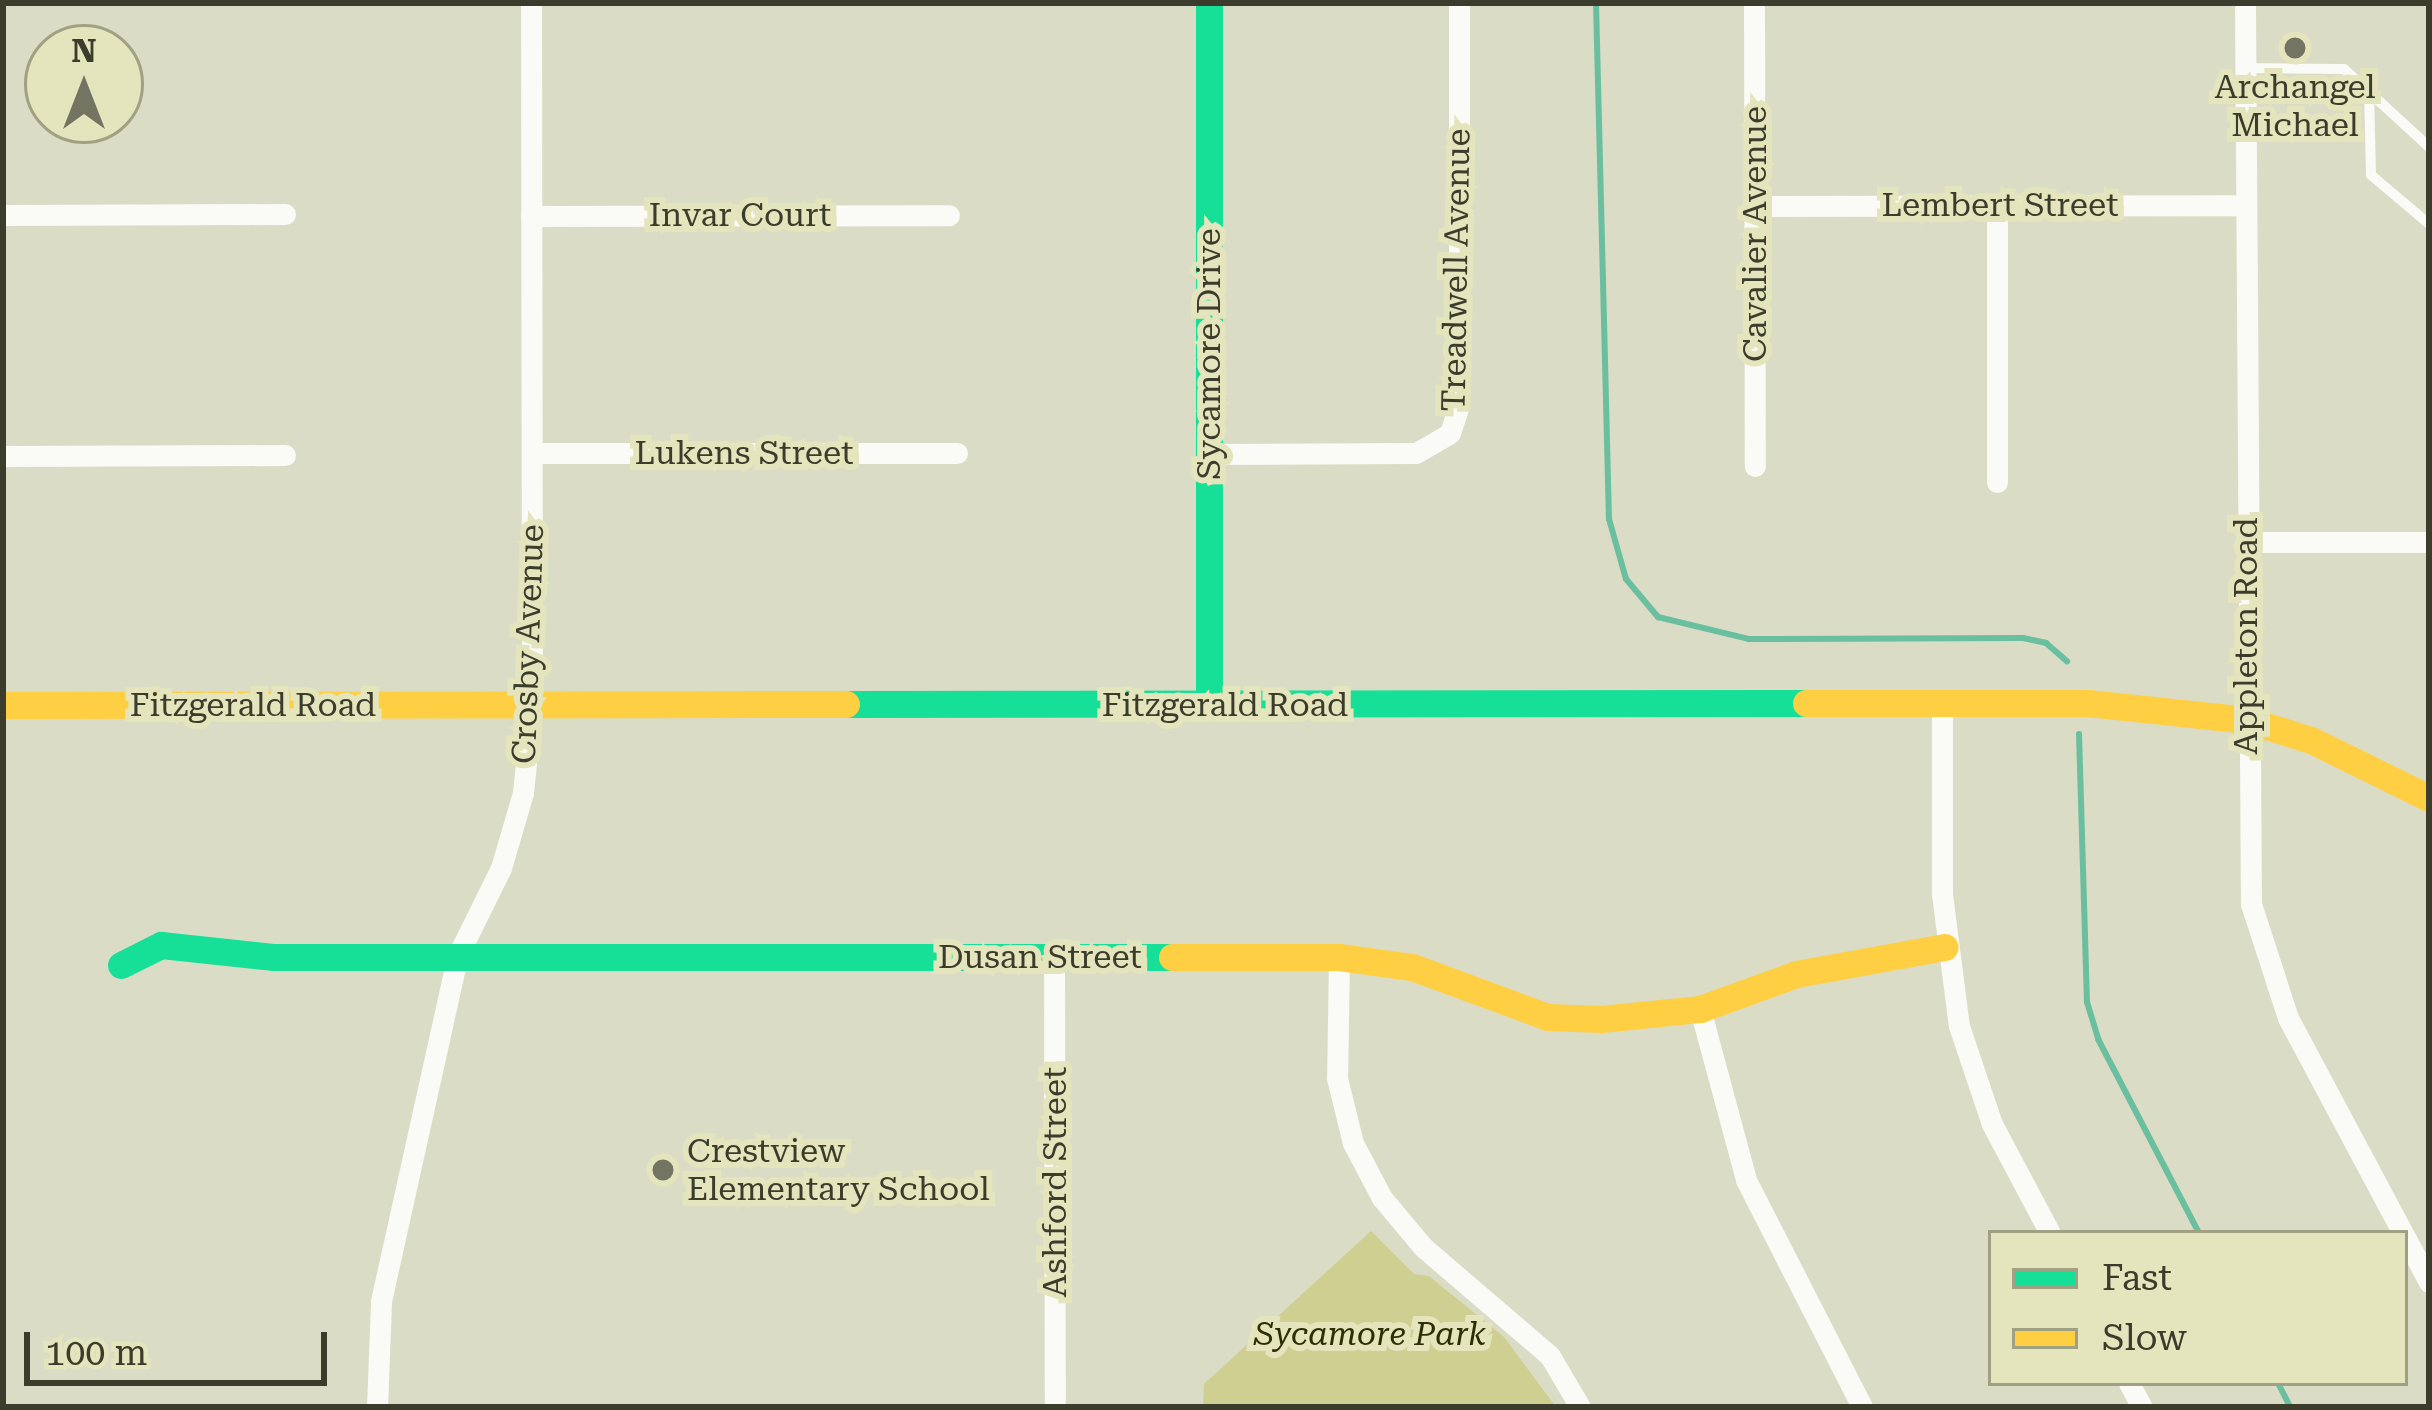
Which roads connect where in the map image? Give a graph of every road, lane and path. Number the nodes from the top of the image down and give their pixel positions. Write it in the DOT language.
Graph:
graph roads {
  1 [pos="531,3"];
  2 [pos="1208,3"];
  3 [pos="1459,3"];
  4 [pos="1754,3"];
  5 [pos="2245,3"];
  6 [pos="2245,68"];
  7 [pos="2369,92"];
  8 [pos="2429,147"];
  9 [pos="1997,205"];
  10 [pos="2245,205"];
  11 [pos="1755,206"];
  12 [pos="285,214"];
  13 [pos="3,215"];
  14 [pos="949,215"];
  15 [pos="531,216"];
  16 [pos="2429,224"];
  17 [pos="532,453"];
  18 [pos="957,453"];
  19 [pos="1209,454"];
  20 [pos="285,455"];
  21 [pos="3,456"];
  22 [pos="1755,466"];
  23 [pos="1997,482"];
  24 [pos="2246,542"];
  25 [pos="2429,542"];
  26 [pos="3,705"];
  27 [pos="532,705"];
  28 [pos="1209,705"];
  29 [pos="1942,705"];
  30 [pos="2247,720"];
  31 [pos="2429,798"];
  32 [pos="1945,946"];
  33 [pos="458,957"];
  34 [pos="1054,957"];
  35 [pos="1339,957"];
  36 [pos="121,965"];
  37 [pos="1700,1009"];
  38 [pos="2048,1230"];
  39 [pos="2401,1230"];
  40 [pos="2408,1243"];
  41 [pos="2429,1282"];
  42 [pos="377,1407"];
  43 [pos="1054,1407"];
  44 [pos="1580,1407"];
  45 [pos="1862,1407"];
  1 -- 15 [label="street, Crosby Avenue"];
  2 -- 19 [label="main road, Sycamore Drive"];
  3 -- 19 [label="street, Treadwell Avenue"];
  4 -- 11 [label="street, Cavalier Avenue"];
  5 -- 6 [label="street, Appleton Road"];
  6 -- 7 [label="lane"];
  6 -- 10 [label="street, Appleton Road"];
  7 -- 8 [label="lane"];
  7 -- 16 [label="lane"];
  9 -- 10 [label="street, Lembert Street"];
  9 -- 11 [label="street, Lembert Street"];
  9 -- 23 [label="street"];
  10 -- 24 [label="street, Appleton Road"];
  11 -- 22 [label="street, Cavalier Avenue"];
  12 -- 13 [label="street"];
  14 -- 15 [label="street, Invar Court"];
  15 -- 17 [label="street, Crosby Avenue"];
  17 -- 18 [label="street, Lukens Street"];
  17 -- 27 [label="street, Crosby Avenue"];
  19 -- 28 [label="main road, Sycamore Drive"];
  20 -- 21 [label="street"];
  24 -- 25 [label="street"];
  24 -- 30 [label="street, Appleton Road"];
  26 -- 27 [label="main road, Fitzgerald Road"];
  27 -- 28 [label="main road, Fitzgerald Road"];
  27 -- 33 [label="street, Crosby Avenue"];
  28 -- 29 [label="main road, Fitzgerald Road"];
  29 -- 30 [label="main road, Fitzgerald Road"];
  29 -- 32 [label="street"];
  30 -- 31 [label="main road, Fitzgerald Road"];
  30 -- 39 [label="street, Appleton Road"];
  32 -- 37 [label="main road, Dusan Street"];
  32 -- 38 [label="street"];
  33 -- 34 [label="main road, Dusan Street"];
  33 -- 36 [label="main road, Dusan Street"];
  33 -- 42 [label="street, Crosby Avenue"];
  34 -- 35 [label="main road, Dusan Street"];
  34 -- 43 [label="street, Ashford Street"];
  35 -- 37 [label="main road, Dusan Street"];
  35 -- 44 [label="street"];
  37 -- 45 [label="street"];
  40 -- 41 [label="street, Appleton Road"];
}
